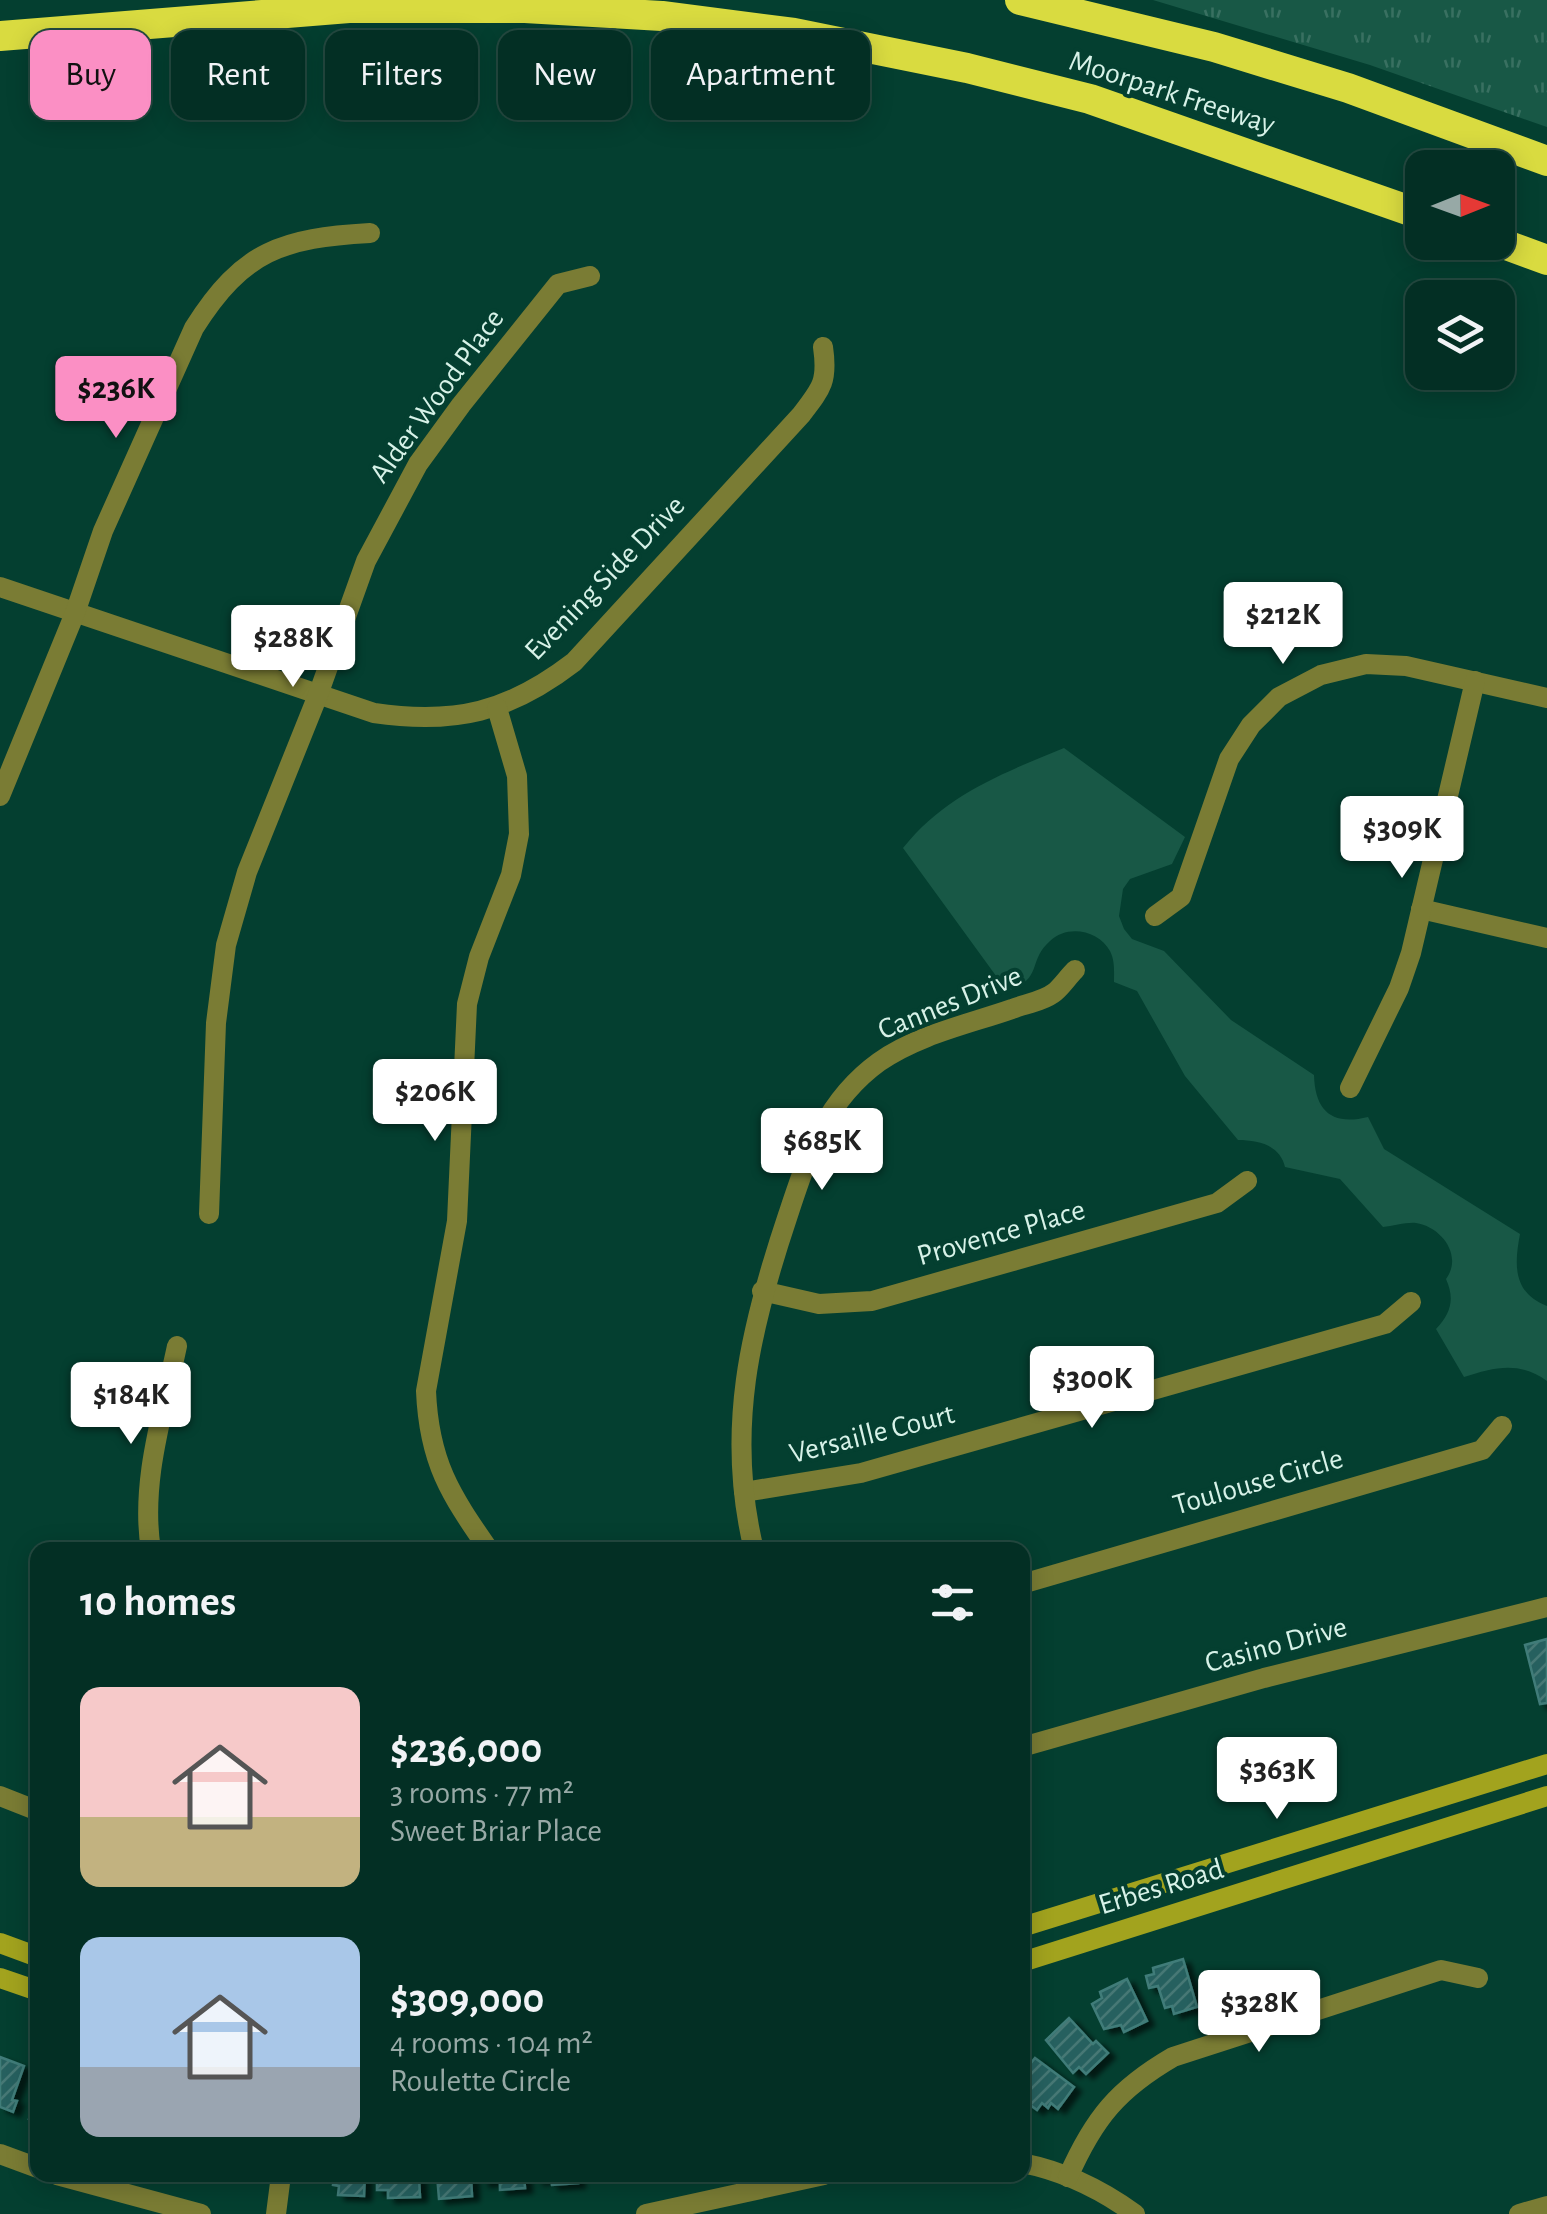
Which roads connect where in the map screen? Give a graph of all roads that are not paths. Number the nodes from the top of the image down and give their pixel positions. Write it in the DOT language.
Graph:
graph roads {
  1 [pos="1020,0"];
  2 [pos="0,36"];
  3 [pos="1547,161"];
  4 [pos="1405,209"];
  5 [pos="370,233"];
  6 [pos="1515,248"];
  7 [pos="1515,252"];
  8 [pos="1547,260"];
  9 [pos="1547,274"];
  10 [pos="590,276"];
  11 [pos="822,346"];
  12 [pos="0,587"];
  13 [pos="75,613"];
  14 [pos="1475,681"];
  15 [pos="318,696"];
  16 [pos="1547,698"];
  17 [pos="497,708"];
  18 [pos="0,796"];
  19 [pos="1421,908"];
  20 [pos="1155,916"];
  21 [pos="1547,938"];
  22 [pos="1075,970"];
  23 [pos="1350,1088"];
  24 [pos="1248,1180"];
  25 [pos="209,1214"];
  26 [pos="762,1291"];
  27 [pos="1411,1302"];
  28 [pos="177,1346"];
  29 [pos="1502,1426"];
  30 [pos="744,1492"];
  31 [pos="149,1542"];
  32 [pos="483,1542"];
  33 [pos="753,1542"];
  34 [pos="1030,1582"];
  35 [pos="1547,1606"];
  36 [pos="1030,1745"];
  37 [pos="1547,1764"];
  38 [pos="0,1796"];
  39 [pos="1547,1796"];
  40 [pos="30,1807"];
  41 [pos="1030,1925"];
  42 [pos="0,1944"];
  43 [pos="30,1954"];
  44 [pos="1030,1959"];
  45 [pos="0,1978"];
  46 [pos="1478,1978"];
  47 [pos="30,1988"];
  48 [pos="0,2154"];
  49 [pos="30,2165"];
  50 [pos="1030,2165"];
  51 [pos="1068,2176"];
  52 [pos="83,2182"];
  53 [pos="280,2182"];
  54 [pos="792,2182"];
  55 [pos="1547,2206"];
  56 [pos="202,2214"];
  57 [pos="276,2214"];
  58 [pos="646,2214"];
  59 [pos="1135,2214"];
  60 [pos="1519,2214"];
  1 -- 3 [label="highway, Moorpark Freeway"];
  2 -- 4 [label="highway, Moorpark Freeway"];
  5 -- 13 [label="street"];
  6 -- 8 [label="highway"];
  7 -- 9 [label="highway"];
  10 -- 15 [label="street, Alder Wood Place"];
  11 -- 17 [label="street, Evening Side Drive"];
  12 -- 13 [label="street, Evening Side Drive"];
  13 -- 15 [label="street, Evening Side Drive"];
  13 -- 18 [label="street"];
  14 -- 16 [label="street"];
  14 -- 19 [label="street"];
  14 -- 20 [label="street"];
  15 -- 17 [label="street, Evening Side Drive"];
  15 -- 25 [label="street, Alder Wood Place"];
  17 -- 32 [label="street"];
  19 -- 21 [label="street"];
  19 -- 23 [label="street"];
  22 -- 26 [label="street, Cannes Drive"];
  24 -- 26 [label="street, Provence Place"];
  26 -- 30 [label="street, Cannes Drive"];
  27 -- 30 [label="street, Versaille Court"];
  28 -- 31 [label="street"];
  29 -- 34 [label="street, Toulouse Circle"];
  30 -- 33 [label="street, Cannes Drive"];
  35 -- 36 [label="street, Casino Drive"];
  37 -- 41 [label="main road, Erbes Road"];
  38 -- 40 [label="street"];
  39 -- 44 [label="main road, Erbes Road"];
  42 -- 43 [label="main road"];
  45 -- 47 [label="main road"];
  46 -- 51 [label="street"];
  48 -- 49 [label="street"];
  50 -- 51 [label="street"];
  51 -- 59 [label="street"];
  52 -- 56 [label="street"];
  53 -- 57 [label="street"];
  54 -- 58 [label="street"];
  55 -- 60 [label="street"];
}
